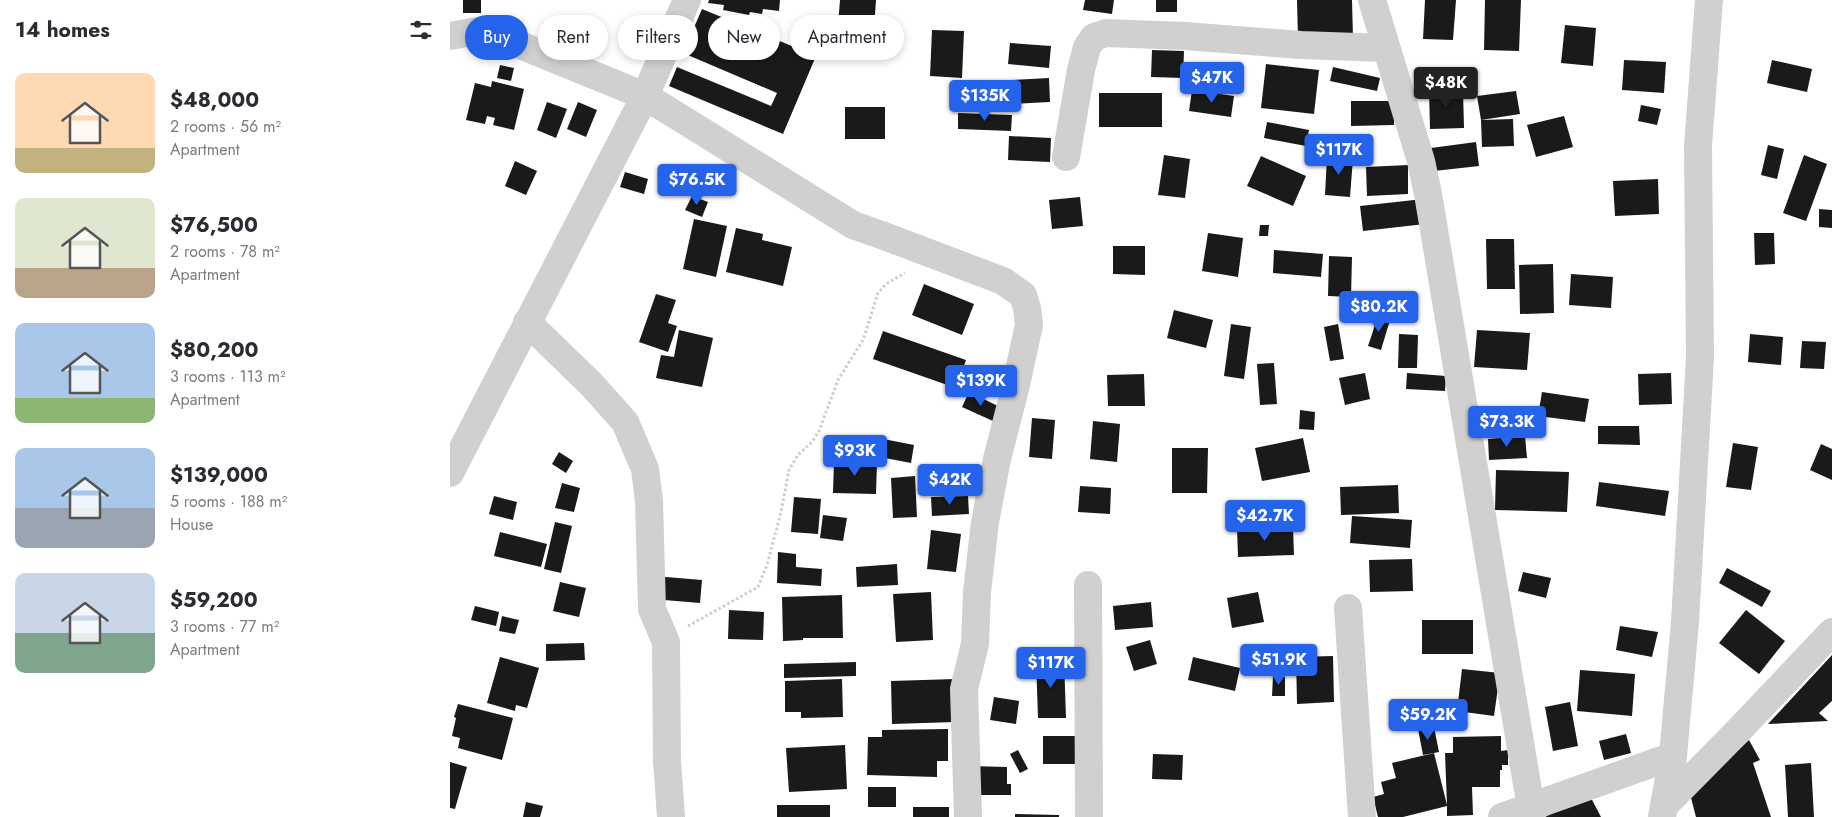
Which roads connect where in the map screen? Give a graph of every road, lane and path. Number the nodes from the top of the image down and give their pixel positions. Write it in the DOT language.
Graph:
graph roads {
  1 [pos="687,0"];
  2 [pos="1372,0"];
  3 [pos="1709,0"];
  4 [pos="450,36"];
  5 [pos="1385,48"];
  6 [pos="645,96"];
  7 [pos="1066,157"];
  8 [pos="946,259"];
  9 [pos="527,322"];
  10 [pos="450,473"];
  11 [pos="1088,585"];
  12 [pos="1348,608"];
  13 [pos="1832,632"];
  14 [pos="666,642"];
  15 [pos="1673,756"];
  16 [pos="1531,808"];
  17 [pos="1663,811"];
  18 [pos="671,817"];
  19 [pos="968,817"];
  20 [pos="1089,817"];
  21 [pos="1362,817"];
  22 [pos="1502,817"];
  1 -- 6 [label="street"];
  2 -- 5 [label="street"];
  3 -- 15 [label="street"];
  4 -- 6 [label="street"];
  5 -- 7 [label="street"];
  5 -- 16 [label="street"];
  6 -- 8 [label="street"];
  6 -- 9 [label="street"];
  8 -- 14 [label="path"];
  8 -- 19 [label="street"];
  9 -- 10 [label="street"];
  9 -- 14 [label="street"];
  11 -- 20 [label="street"];
  12 -- 21 [label="street"];
  13 -- 17 [label="street"];
  14 -- 18 [label="street"];
  15 -- 16 [label="street"];
  15 -- 17 [label="street"];
  16 -- 22 [label="street"];
}
